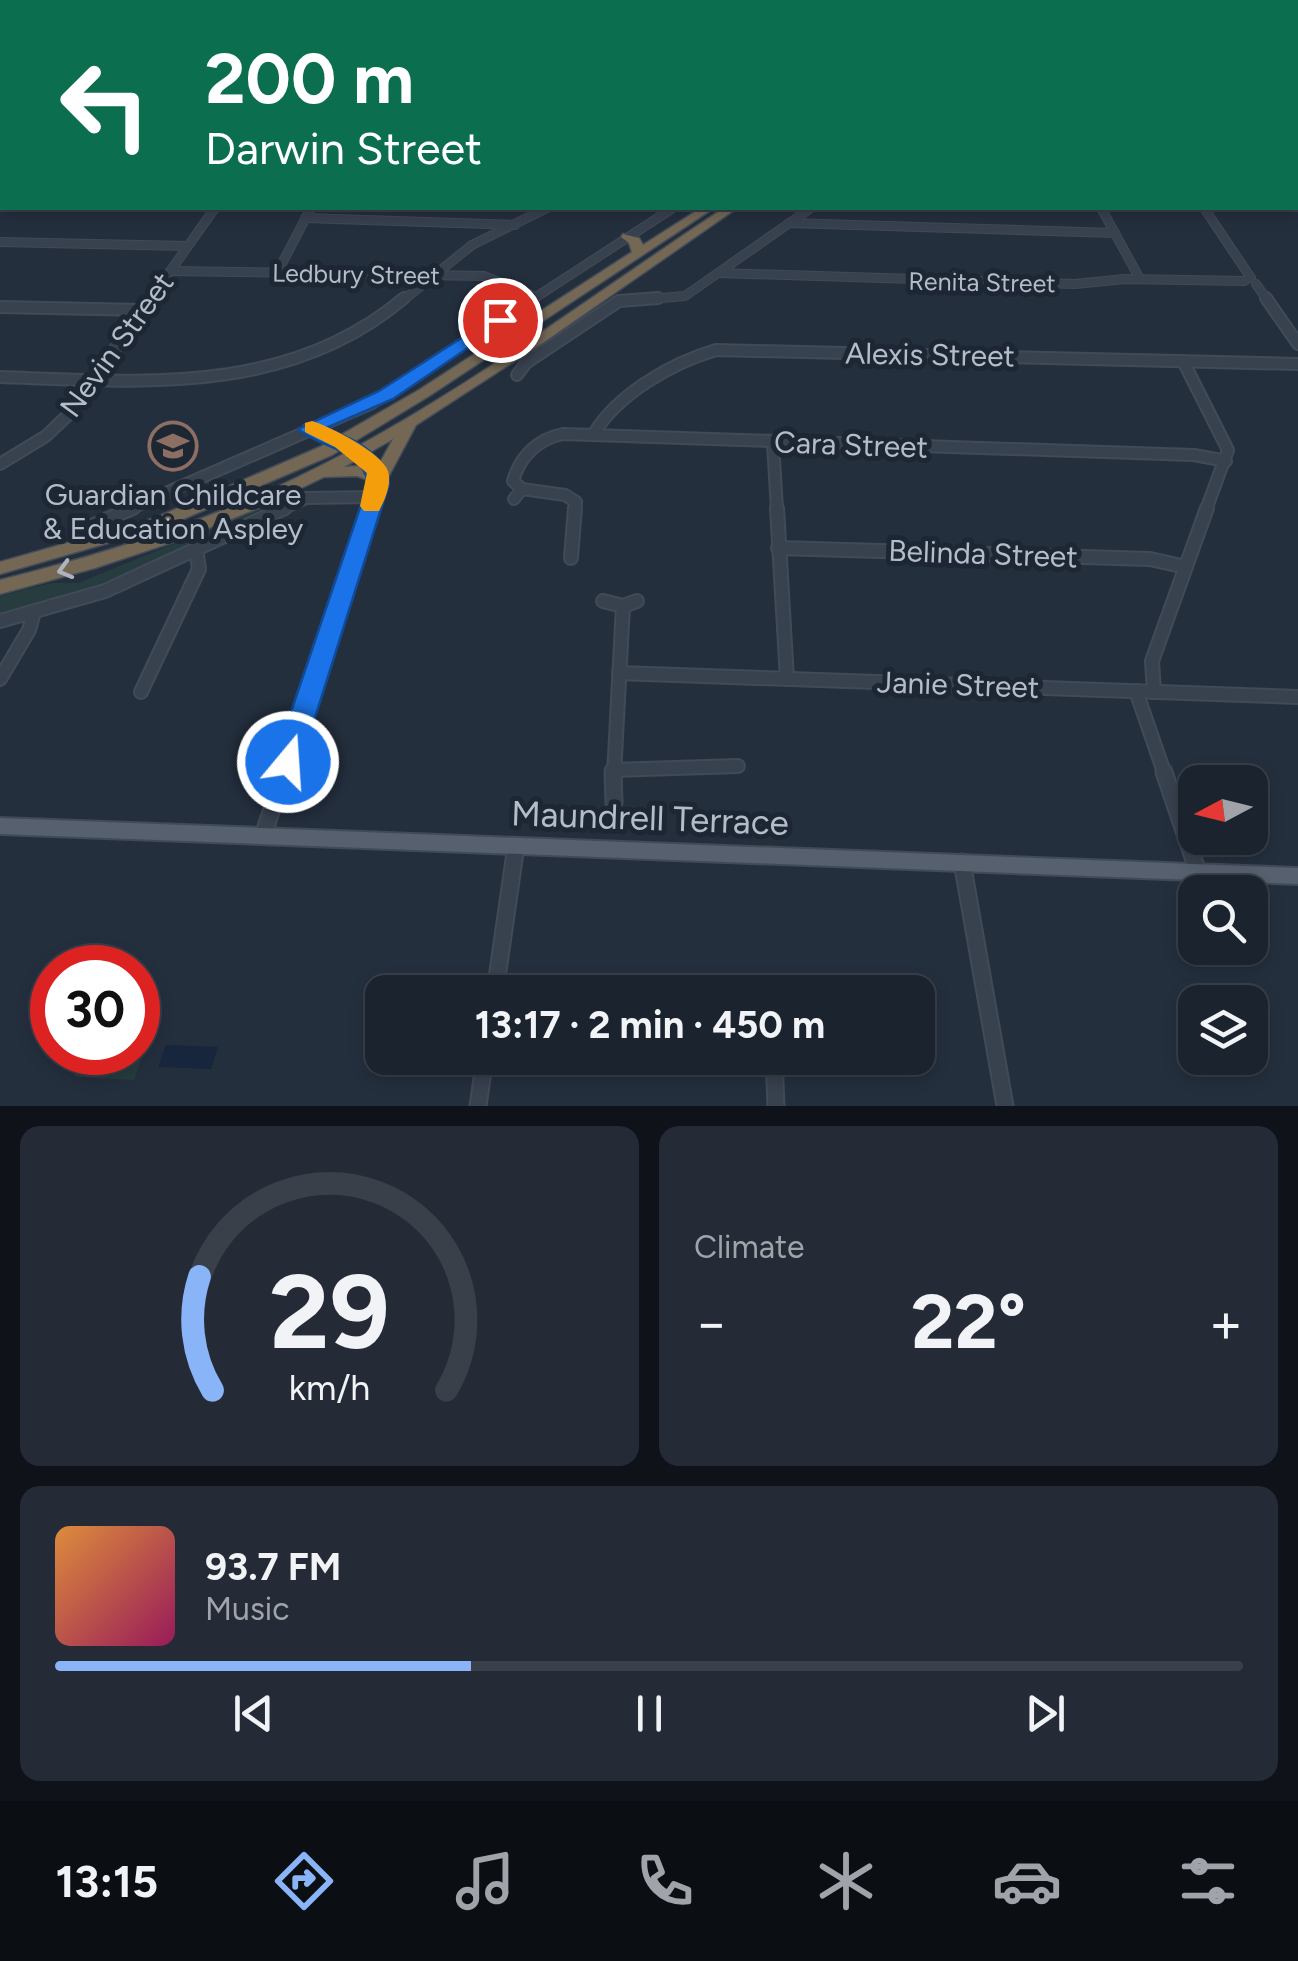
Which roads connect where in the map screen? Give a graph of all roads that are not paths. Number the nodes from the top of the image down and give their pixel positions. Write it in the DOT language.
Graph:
graph roads {
  1 [pos="157,0"];
  2 [pos="176,0"];
  3 [pos="214,210"];
  4 [pos="310,210"];
  5 [pos="543,210"];
  6 [pos="670,210"];
  7 [pos="705,210"];
  8 [pos="728,210"];
  9 [pos="808,210"];
  10 [pos="1102,210"];
  11 [pos="1205,210"];
  12 [pos="306,218"];
  13 [pos="789,223"];
  14 [pos="515,225"];
  15 [pos="1114,233"];
  16 [pos="627,237"];
  17 [pos="0,242"];
  18 [pos="188,246"];
  19 [pos="638,253"];
  20 [pos="171,271"];
  21 [pos="278,271"];
  22 [pos="719,273"];
  23 [pos="433,275"];
  24 [pos="1140,279"];
  25 [pos="621,281"];
  26 [pos="1251,281"];
  27 [pos="536,297"];
  28 [pos="595,298"];
  29 [pos="624,300"];
  30 [pos="0,307"];
  31 [pos="143,310"];
  32 [pos="1282,320"];
  33 [pos="1298,320"];
  34 [pos="1298,344"];
  35 [pos="1183,360"];
  36 [pos="1298,364"];
  37 [pos="517,374"];
  38 [pos="0,377"];
  39 [pos="94,379"];
  40 [pos="326,422"];
  41 [pos="410,422"];
  42 [pos="308,429"];
  43 [pos="594,435"];
  44 [pos="342,442"];
  45 [pos="772,443"];
  46 [pos="358,452"];
  47 [pos="1226,461"];
  48 [pos="0,464"];
  49 [pos="319,473"];
  50 [pos="377,488"];
  51 [pos="522,489"];
  52 [pos="514,500"];
  53 [pos="87,528"];
  54 [pos="196,548"];
  55 [pos="778,548"];
  56 [pos="571,558"];
  57 [pos="1186,567"];
  58 [pos="0,568"];
  59 [pos="0,587"];
  60 [pos="604,601"];
  61 [pos="34,612"];
  62 [pos="0,621"];
  63 [pos="619,673"];
  64 [pos="787,679"];
  65 [pos="0,680"];
  66 [pos="1136,691"];
  67 [pos="141,692"];
  68 [pos="1154,692"];
  69 [pos="1298,697"];
  70 [pos="738,766"];
  71 [pos="612,770"];
  72 [pos="614,803"];
  73 [pos="0,826"];
  74 [pos="264,836"];
  75 [pos="516,846"];
  76 [pos="962,862"];
  77 [pos="1198,872"];
  78 [pos="1298,876"];
  79 [pos="497,975"];
  80 [pos="483,1075"];
  81 [pos="775,1075"];
  82 [pos="478,1106"];
  83 [pos="776,1106"];
  84 [pos="1005,1106"];
  1 -- 2 [label="street"];
  3 -- 18 [label="street, Nevin Street"];
  4 -- 12 [label="street"];
  5 -- 14 [label="street"];
  6 -- 16 [label="street"];
  7 -- 19 [label="highway"];
  8 -- 25 [label="highway"];
  9 -- 13 [label="street"];
  10 -- 15 [label="street"];
  11 -- 26 [label="street"];
  12 -- 14 [label="street"];
  12 -- 21 [label="street"];
  13 -- 15 [label="street"];
  13 -- 22 [label="street"];
  14 -- 23 [label="street"];
  15 -- 24 [label="street"];
  16 -- 19 [label="highway"];
  16 -- 27 [label="street"];
  17 -- 18 [label="street"];
  18 -- 20 [label="street, Nevin Street"];
  19 -- 44 [label="highway"];
  20 -- 21 [label="street, Ledbury Street"];
  20 -- 31 [label="street, Nevin Street"];
  21 -- 23 [label="street, Ledbury Street"];
  22 -- 24 [label="street, Renita Street"];
  22 -- 29 [label="street"];
  23 -- 27 [label="street, Ledbury Street"];
  23 -- 39 [label="street"];
  24 -- 26 [label="street, Renita Street"];
  25 -- 28 [label="highway"];
  25 -- 29 [label="highway"];
  26 -- 32 [label="street"];
  27 -- 40 [label="street"];
  28 -- 29 [label="highway"];
  28 -- 41 [label="highway"];
  29 -- 37 [label="street"];
  30 -- 31 [label="street"];
  31 -- 39 [label="street, Nevin Street"];
  32 -- 33 [label="street"];
  32 -- 34 [label="street"];
  35 -- 36 [label="street, Alexis Street"];
  35 -- 43 [label="street, Alexis Street"];
  35 -- 47 [label="street"];
  38 -- 39 [label="street"];
  39 -- 48 [label="street, Nevin Street"];
  40 -- 42 [label="street"];
  40 -- 44 [label="street"];
  41 -- 46 [label="highway"];
  41 -- 50 [label="highway"];
  42 -- 44 [label="street"];
  42 -- 53 [label="street"];
  43 -- 45 [label="street, Cara Street"];
  43 -- 51 [label="street, Cara Street"];
  44 -- 46 [label="street"];
  44 -- 58 [label="highway"];
  45 -- 47 [label="street, Cara Street"];
  45 -- 55 [label="street"];
  46 -- 49 [label="highway"];
  46 -- 50 [label="street"];
  47 -- 57 [label="street"];
  49 -- 50 [label="highway"];
  49 -- 59 [label="highway, one-way"];
  50 -- 54 [label="street"];
  50 -- 74 [label="street"];
  51 -- 52 [label="street, Cara Street"];
  51 -- 56 [label="street"];
  54 -- 61 [label="street"];
  54 -- 67 [label="street"];
  55 -- 57 [label="street, Belinda Street"];
  55 -- 64 [label="street"];
  57 -- 68 [label="street"];
  60 -- 63 [label="street"];
  61 -- 62 [label="street"];
  61 -- 65 [label="street"];
  63 -- 64 [label="street, Janie Street"];
  63 -- 71 [label="street"];
  64 -- 66 [label="street, Janie Street"];
  66 -- 68 [label="street, Janie Street"];
  66 -- 77 [label="street"];
  68 -- 69 [label="street, Janie Street"];
  70 -- 71 [label="street"];
  71 -- 72 [label="street"];
  73 -- 74 [label="main road, Maundrell Terrace"];
  74 -- 75 [label="main road, Maundrell Terrace"];
  75 -- 76 [label="main road, Maundrell Terrace"];
  75 -- 79 [label="street"];
  76 -- 77 [label="main road, Maundrell Terrace"];
  76 -- 84 [label="street"];
  77 -- 78 [label="main road, Maundrell Terrace"];
  80 -- 82 [label="street"];
  81 -- 83 [label="street"];
}
